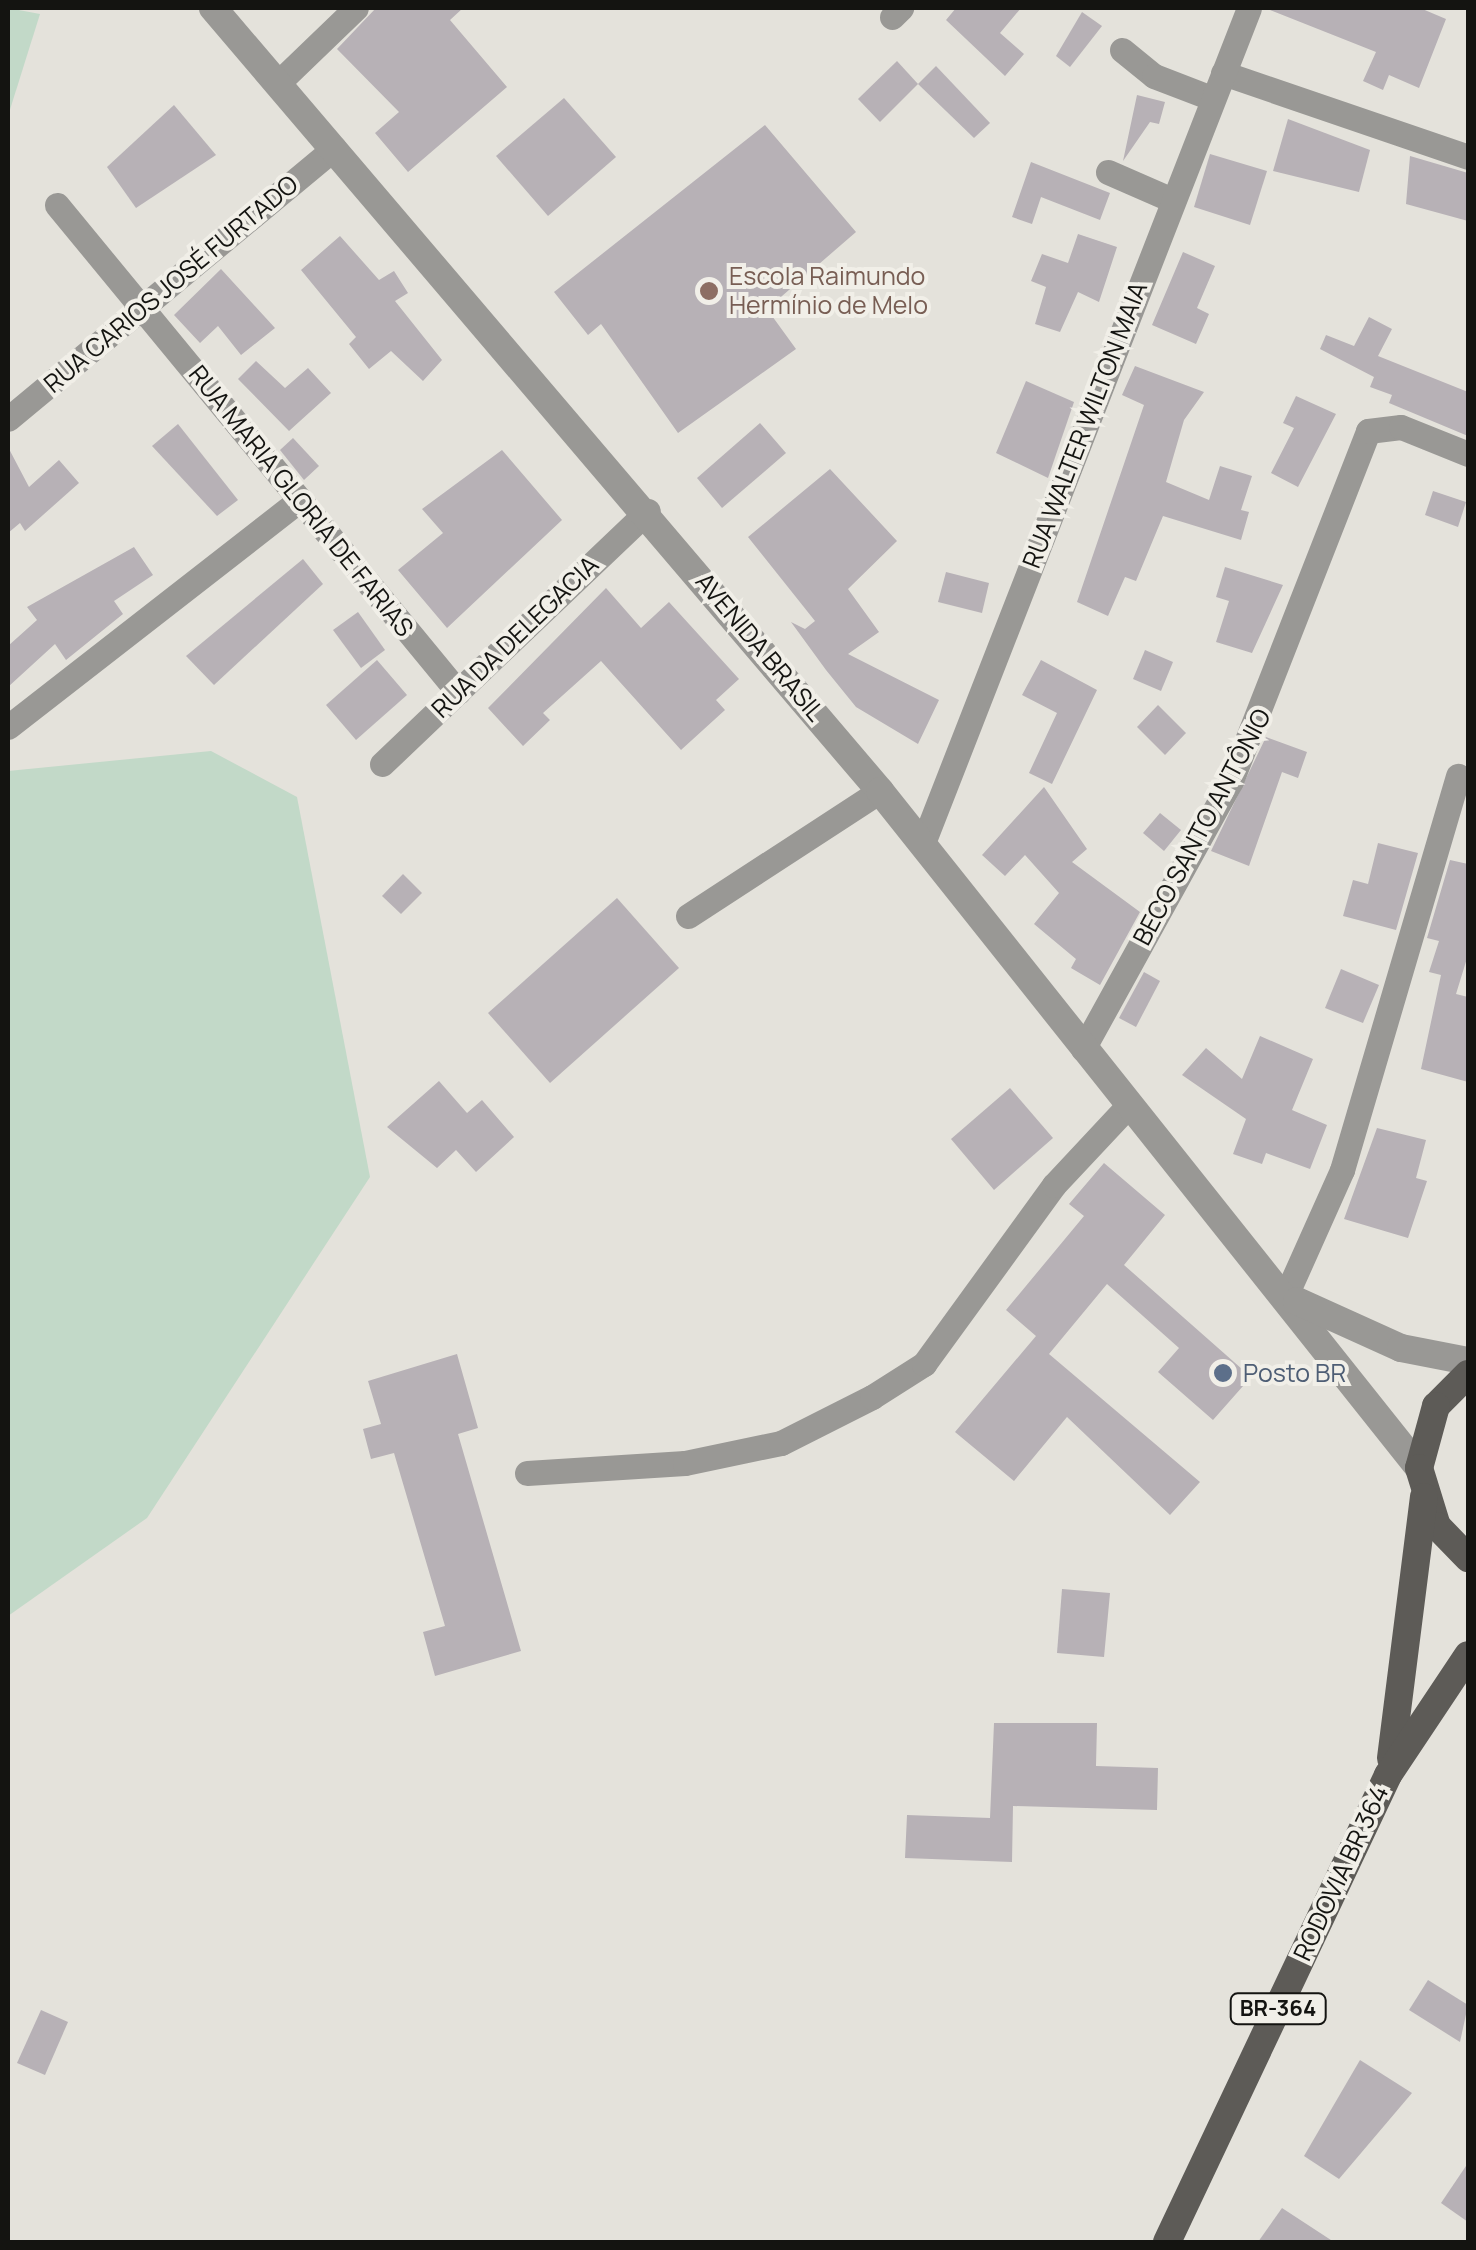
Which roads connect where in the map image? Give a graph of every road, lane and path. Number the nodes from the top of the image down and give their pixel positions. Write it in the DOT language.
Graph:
graph roads {
  1 [pos="212,8"];
  2 [pos="356,8"];
  3 [pos="1249,8"];
  4 [pos="1122,50"];
  5 [pos="1223,73"];
  6 [pos="278,83"];
  7 [pos="1212,98"];
  8 [pos="334,148"];
  9 [pos="1468,155"];
  10 [pos="1108,172"];
  11 [pos="1172,200"];
  12 [pos="57,205"];
  13 [pos="144,310"];
  14 [pos="8,419"];
  15 [pos="1468,454"];
  16 [pos="300,500"];
  17 [pos="648,511"];
  18 [pos="458,692"];
  19 [pos="8,728"];
  20 [pos="382,764"];
  21 [pos="1458,776"];
  22 [pos="880,791"];
  23 [pos="922,843"];
  24 [pos="688,916"];
  25 [pos="1083,1049"];
  26 [pos="1128,1106"];
  27 [pos="1290,1296"];
  28 [pos="1468,1361"];
  29 [pos="1468,1374"];
  30 [pos="1420,1468"];
  31 [pos="527,1473"];
  32 [pos="1424,1497"];
  33 [pos="1468,1558"];
  34 [pos="1468,1655"];
  35 [pos="1388,1774"];
  36 [pos="1168,2242"];
  1 -- 6 [label="street, AVENIDA BRASIL"];
  2 -- 6 [label="street"];
  3 -- 5 [label="street, RUA WALTER WILTON MAIA"];
  4 -- 7 [label="street"];
  5 -- 7 [label="street, RUA WALTER WILTON MAIA"];
  5 -- 9 [label="street"];
  6 -- 8 [label="street, AVENIDA BRASIL"];
  7 -- 11 [label="street, RUA WALTER WILTON MAIA"];
  8 -- 13 [label="street, RUA CARIOS JOSÉ FURTADO"];
  8 -- 17 [label="street, AVENIDA BRASIL"];
  10 -- 11 [label="street"];
  11 -- 23 [label="street, RUA WALTER WILTON MAIA"];
  12 -- 13 [label="street, RUA MARIA GLORIA DE FARIAS"];
  13 -- 14 [label="street, RUA CARIOS JOSÉ FURTADO"];
  13 -- 16 [label="street, RUA MARIA GLORIA DE FARIAS"];
  15 -- 25 [label="street, BECO SANTO ANTÔNIO"];
  16 -- 18 [label="street, RUA MARIA GLORIA DE FARIAS"];
  16 -- 19 [label="street"];
  17 -- 18 [label="street, RUA DA DELEGACIA"];
  17 -- 22 [label="street, AVENIDA BRASIL"];
  18 -- 20 [label="street, RUA DA DELEGACIA"];
  21 -- 27 [label="street"];
  22 -- 23 [label="street, AVENIDA BRASIL"];
  22 -- 24 [label="street"];
  23 -- 25 [label="street, AVENIDA BRASIL"];
  25 -- 26 [label="street, AVENIDA BRASIL"];
  26 -- 27 [label="street, AVENIDA BRASIL"];
  26 -- 31 [label="street"];
  27 -- 28 [label="street, AVENIDA BRASIL"];
  27 -- 30 [label="street, AVENIDA BRASIL"];
  29 -- 30 [label="main road, RODOVIA BR 364 / BR-364"];
  30 -- 32 [label="main road, RODOVIA BR 364 / BR-364"];
  32 -- 33 [label="main road, RODOVIA BR 364 / BR-364"];
  32 -- 35 [label="main road, RODOVIA BR 364 / BR-364"];
  34 -- 35 [label="main road, RODOVIA BR 364 / BR-364"];
  35 -- 36 [label="main road, RODOVIA BR 364 / BR-364"];
}
